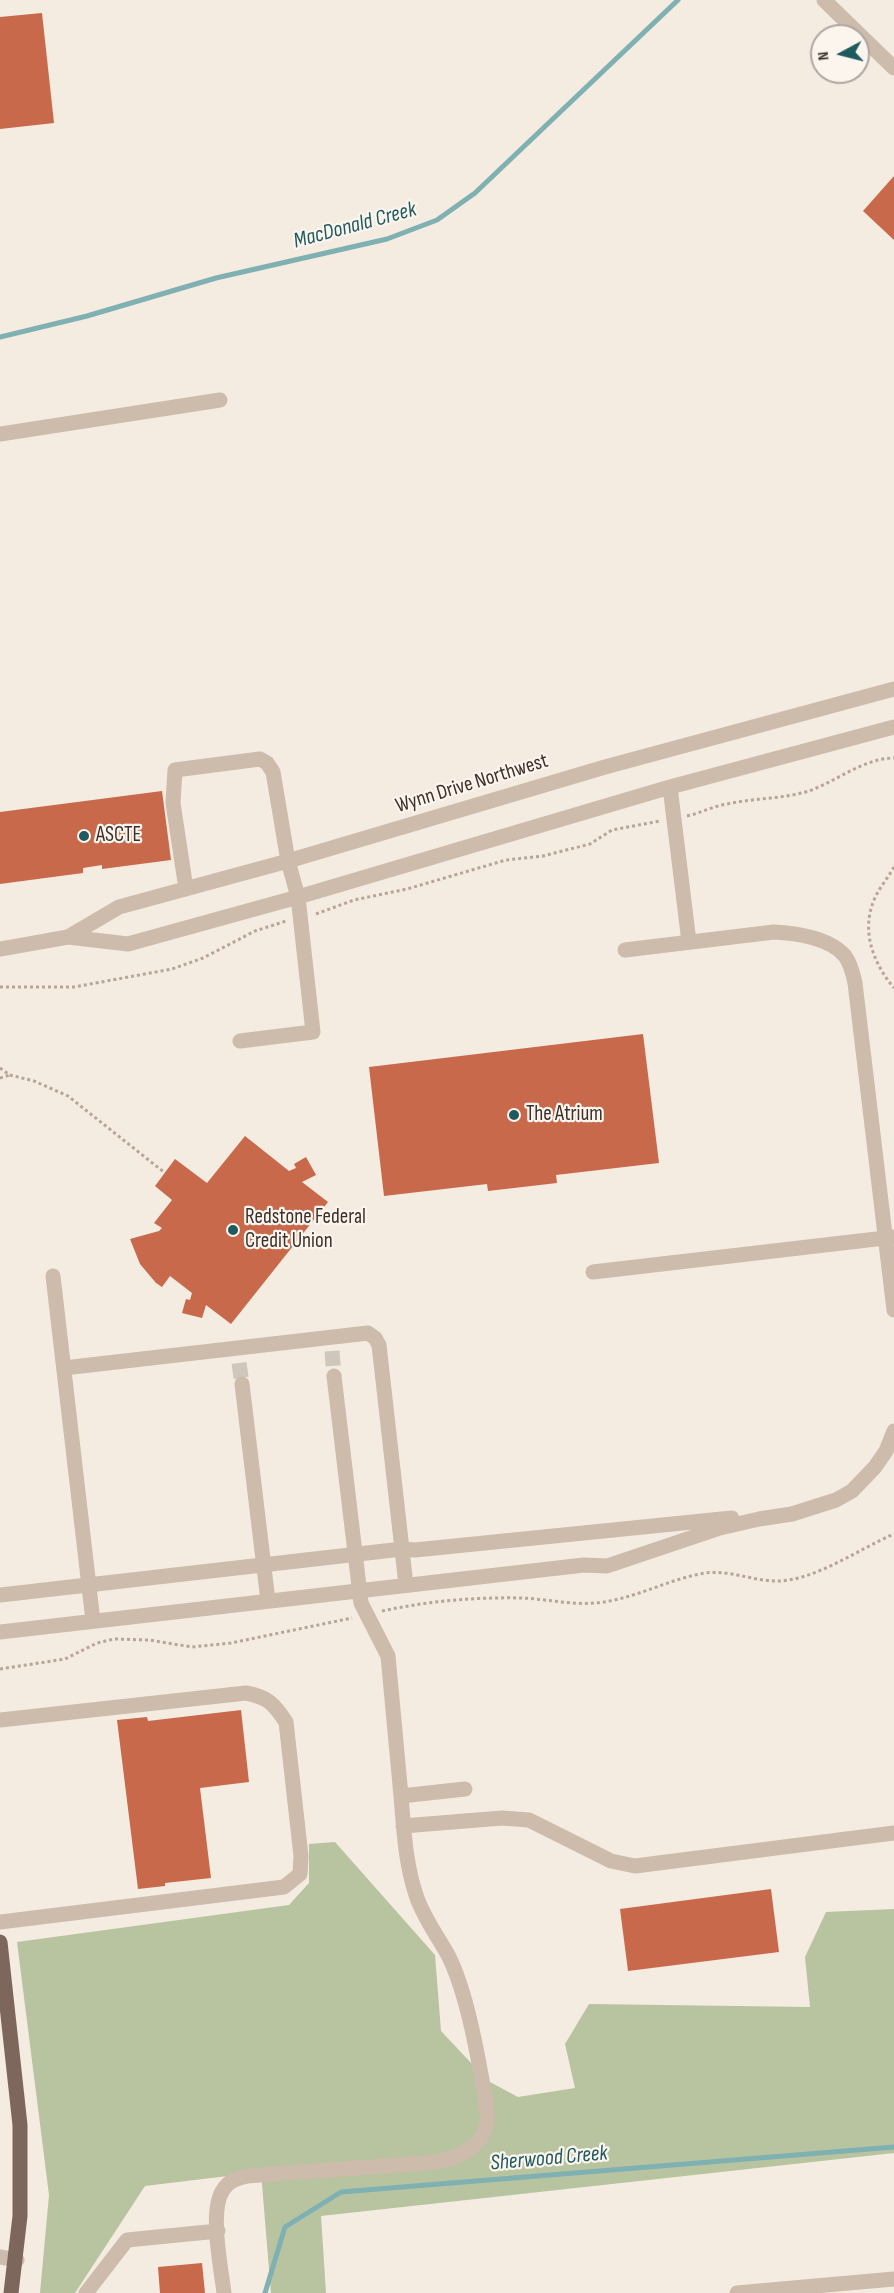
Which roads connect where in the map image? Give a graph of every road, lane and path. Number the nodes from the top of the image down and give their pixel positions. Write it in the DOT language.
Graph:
graph roads {
  1 [pos="824,0"];
  2 [pos="894,68"];
  3 [pos="220,400"];
  4 [pos="0,434"];
  5 [pos="894,689"];
  6 [pos="894,727"];
  7 [pos="894,758"];
  8 [pos="670,787"];
  9 [pos="674,819"];
  10 [pos="288,861"];
  11 [pos="894,867"];
  12 [pos="186,889"];
  13 [pos="298,897"];
  14 [pos="300,918"];
  15 [pos="68,937"];
  16 [pos="689,942"];
  17 [pos="0,950"];
  18 [pos="625,950"];
  19 [pos="0,987"];
  20 [pos="894,988"];
  21 [pos="240,1041"];
  22 [pos="0,1068"];
  23 [pos="10,1075"];
  24 [pos="0,1078"];
  25 [pos="165,1173"];
  26 [pos="890,1238"];
  27 [pos="592,1272"];
  28 [pos="53,1276"];
  29 [pos="894,1310"];
  30 [pos="64,1368"];
  31 [pos="334,1376"];
  32 [pos="242,1384"];
  33 [pos="894,1431"];
  34 [pos="759,1519"];
  35 [pos="894,1534"];
  36 [pos="402,1549"];
  37 [pos="355,1554"];
  38 [pos="264,1564"];
  39 [pos="88,1585"];
  40 [pos="406,1586"];
  41 [pos="360,1591"];
  42 [pos="0,1595"];
  43 [pos="268,1601"];
  44 [pos="366,1614"];
  45 [pos="93,1621"];
  46 [pos="0,1632"];
  47 [pos="0,1669"];
  48 [pos="0,1720"];
  49 [pos="465,1790"];
  50 [pos="400,1796"];
  51 [pos="404,1827"];
  52 [pos="894,1833"];
  53 [pos="0,1922"];
  54 [pos="0,1942"];
  55 [pos="218,2231"];
  56 [pos="0,2257"];
  57 [pos="16,2260"];
  58 [pos="894,2279"];
  59 [pos="11,2293"];
  60 [pos="86,2293"];
  61 [pos="224,2293"];
  62 [pos="737,2293"];
  1 -- 2 [label="street"];
  3 -- 4 [label="street"];
  5 -- 10 [label="street, Wynn Drive Northwest"];
  6 -- 8 [label="street, Wynn Drive Northwest"];
  7 -- 9 [label="path"];
  8 -- 9 [label="street"];
  8 -- 13 [label="street, Wynn Drive Northwest"];
  9 -- 14 [label="path"];
  9 -- 16 [label="street"];
  10 -- 12 [label="street, Wynn Drive Northwest"];
  10 -- 12 [label="street"];
  10 -- 13 [label="street"];
  11 -- 20 [label="path"];
  12 -- 15 [label="street, Wynn Drive Northwest"];
  13 -- 14 [label="street"];
  13 -- 15 [label="street, Wynn Drive Northwest"];
  14 -- 19 [label="path"];
  14 -- 21 [label="street"];
  15 -- 17 [label="street, Wynn Drive Northwest"];
  16 -- 18 [label="street"];
  16 -- 26 [label="street"];
  22 -- 23 [label="path"];
  23 -- 24 [label="path"];
  23 -- 25 [label="path"];
  26 -- 27 [label="street"];
  26 -- 29 [label="street"];
  28 -- 30 [label="street"];
  30 -- 36 [label="street"];
  30 -- 39 [label="street"];
  31 -- 37 [label="street"];
  32 -- 38 [label="street"];
  33 -- 34 [label="street"];
  34 -- 36 [label="street"];
  34 -- 40 [label="street"];
  35 -- 44 [label="path"];
  36 -- 37 [label="street"];
  36 -- 40 [label="street"];
  37 -- 38 [label="street"];
  37 -- 41 [label="street"];
  38 -- 39 [label="street"];
  38 -- 43 [label="street"];
  39 -- 42 [label="street"];
  39 -- 45 [label="street"];
  40 -- 41 [label="street"];
  41 -- 43 [label="street"];
  41 -- 44 [label="street"];
  43 -- 45 [label="street"];
  44 -- 47 [label="path"];
  44 -- 50 [label="street"];
  45 -- 46 [label="street"];
  48 -- 53 [label="street"];
  49 -- 50 [label="street"];
  50 -- 51 [label="street"];
  51 -- 52 [label="street"];
  51 -- 55 [label="street"];
  54 -- 57 [label="main road"];
  55 -- 60 [label="street"];
  55 -- 61 [label="street"];
  56 -- 57 [label="street"];
  57 -- 59 [label="main road"];
  58 -- 62 [label="street"];
}
